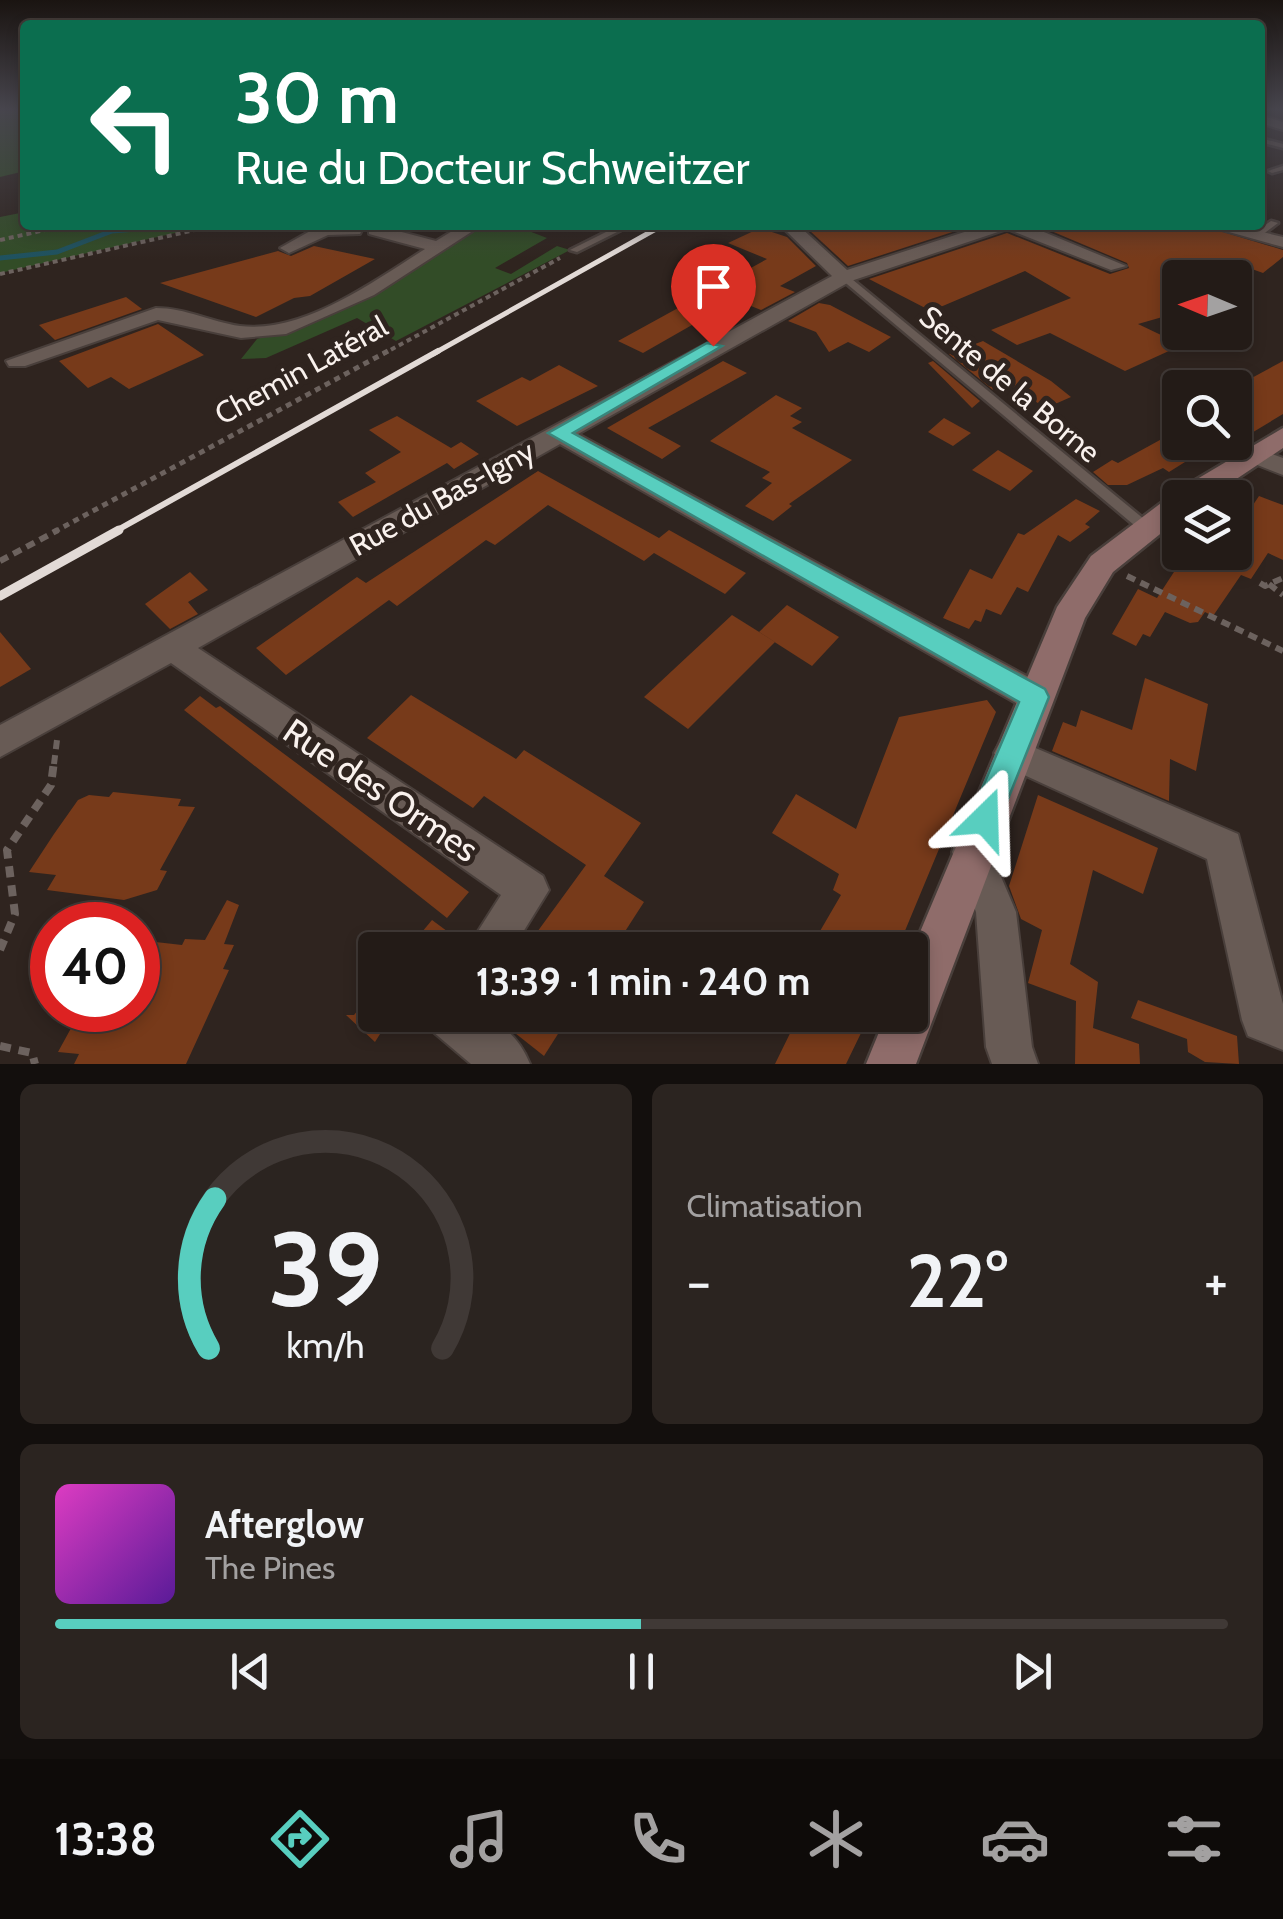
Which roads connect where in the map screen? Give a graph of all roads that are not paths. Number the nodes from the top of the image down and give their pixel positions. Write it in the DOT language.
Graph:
graph roads {
  1 [pos="1283,168"];
  2 [pos="1272,172"];
  3 [pos="1274,224"];
  4 [pos="1265,229"];
  5 [pos="325,230"];
  6 [pos="374,230"];
  7 [pos="466,230"];
  8 [pos="616,230"];
  9 [pos="793,230"];
  10 [pos="988,230"];
  11 [pos="1025,230"];
  12 [pos="1231,230"];
  13 [pos="1264,230"];
  14 [pos="1254,236"];
  15 [pos="1283,242"];
  16 [pos="438,247"];
  17 [pos="289,248"];
  18 [pos="574,250"];
  19 [pos="1117,266"];
  20 [pos="844,277"];
  21 [pos="17,361"];
  22 [pos="558,433"];
  23 [pos="1283,436"];
  24 [pos="1252,453"];
  25 [pos="1252,455"];
  26 [pos="1241,460"];
  27 [pos="1283,468"];
  28 [pos="1213,480"];
  29 [pos="1162,515"];
  30 [pos="1145,527"];
  31 [pos="173,648"];
  32 [pos="1035,697"];
  33 [pos="0,742"];
  34 [pos="1012,753"];
  35 [pos="971,852"];
  36 [pos="500,932"];
  37 [pos="928,966"];
  38 [pos="1283,1027"];
  39 [pos="468,1032"];
  40 [pos="903,1032"];
  41 [pos="507,1064"];
  42 [pos="891,1064"];
  43 [pos="1015,1064"];
  1 -- 2 [label="lane"];
  3 -- 4 [label="lane"];
  5 -- 17 [label="street"];
  6 -- 16 [label="street"];
  7 -- 16 [label="street"];
  8 -- 18 [label="lane"];
  9 -- 20 [label="street"];
  10 -- 20 [label="street, Rue du Bas-Igny"];
  11 -- 19 [label="street"];
  12 -- 14 [label="street"];
  13 -- 14 [label="lane"];
  14 -- 15 [label="street"];
  16 -- 21 [label="street"];
  20 -- 22 [label="street, Rue du Bas-Igny"];
  20 -- 30 [label="lane, Sente de la Borne"];
  22 -- 31 [label="street, Rue du Bas-Igny"];
  22 -- 32 [label="street"];
  23 -- 24 [label="street"];
  25 -- 27 [label="street"];
  26 -- 28 [label="street"];
  29 -- 30 [label="street"];
  30 -- 32 [label="street"];
  31 -- 33 [label="street, Rue du Bas-Igny"];
  31 -- 36 [label="street, Rue des Ormes"];
  32 -- 34 [label="street"];
  34 -- 35 [label="street"];
  34 -- 38 [label="street"];
  35 -- 37 [label="street"];
  35 -- 43 [label="street"];
  39 -- 41 [label="street"];
  40 -- 42 [label="street"];
}
